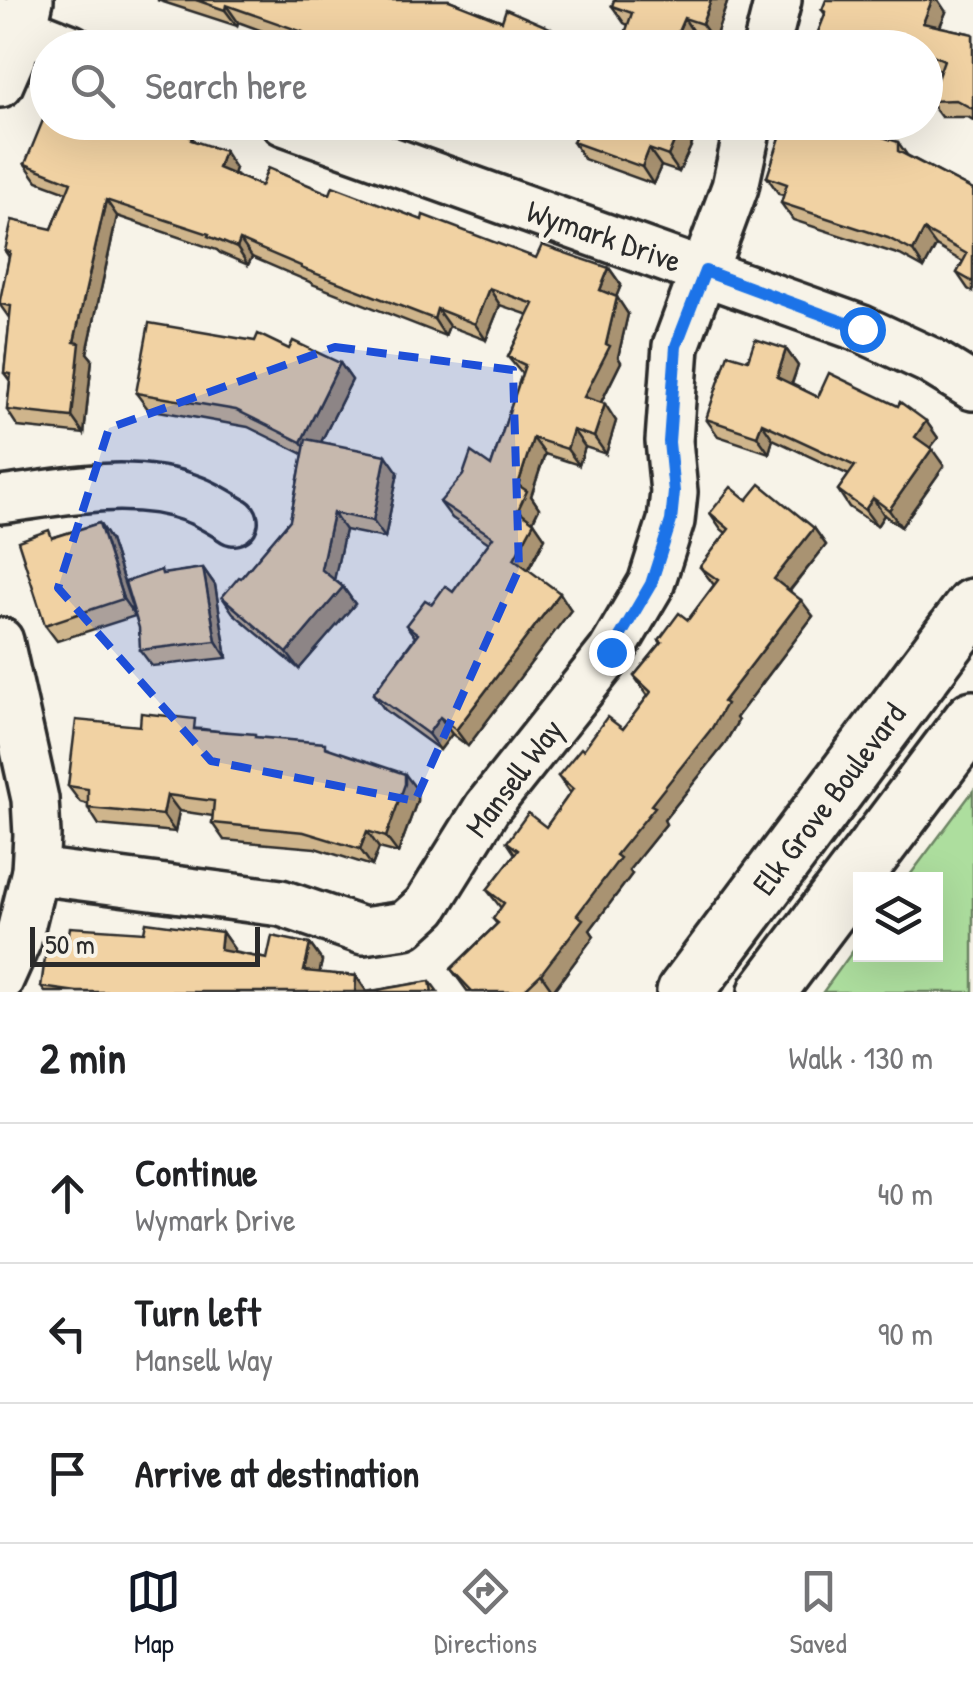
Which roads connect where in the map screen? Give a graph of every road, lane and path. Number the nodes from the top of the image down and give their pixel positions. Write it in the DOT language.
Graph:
graph roads {
  1 [pos="778,0"];
  2 [pos="18,17"];
  3 [pos="41,30"];
  4 [pos="770,30"];
  5 [pos="0,84"];
  6 [pos="335,140"];
  7 [pos="745,140"];
  8 [pos="705,271"];
  9 [pos="973,387"];
  10 [pos="0,500"];
  11 [pos="234,520"];
  12 [pos="973,606"];
  13 [pos="2,666"];
  14 [pos="973,719"];
  15 [pos="35,871"];
  16 [pos="0,980"];
  17 [pos="685,992"];
  18 [pos="766,992"];
  1 -- 4 [label="street"];
  2 -- 3 [label="street"];
  2 -- 5 [label="street"];
  6 -- 8 [label="street, Wymark Drive"];
  7 -- 8 [label="street, Mansell Way"];
  8 -- 9 [label="street, Wymark Drive"];
  8 -- 15 [label="street, Mansell Way"];
  10 -- 11 [label="street"];
  12 -- 17 [label="main road, Elk Grove Boulevard"];
  13 -- 15 [label="street"];
  14 -- 18 [label="main road, Elk Grove Boulevard"];
  15 -- 16 [label="street"];
}
